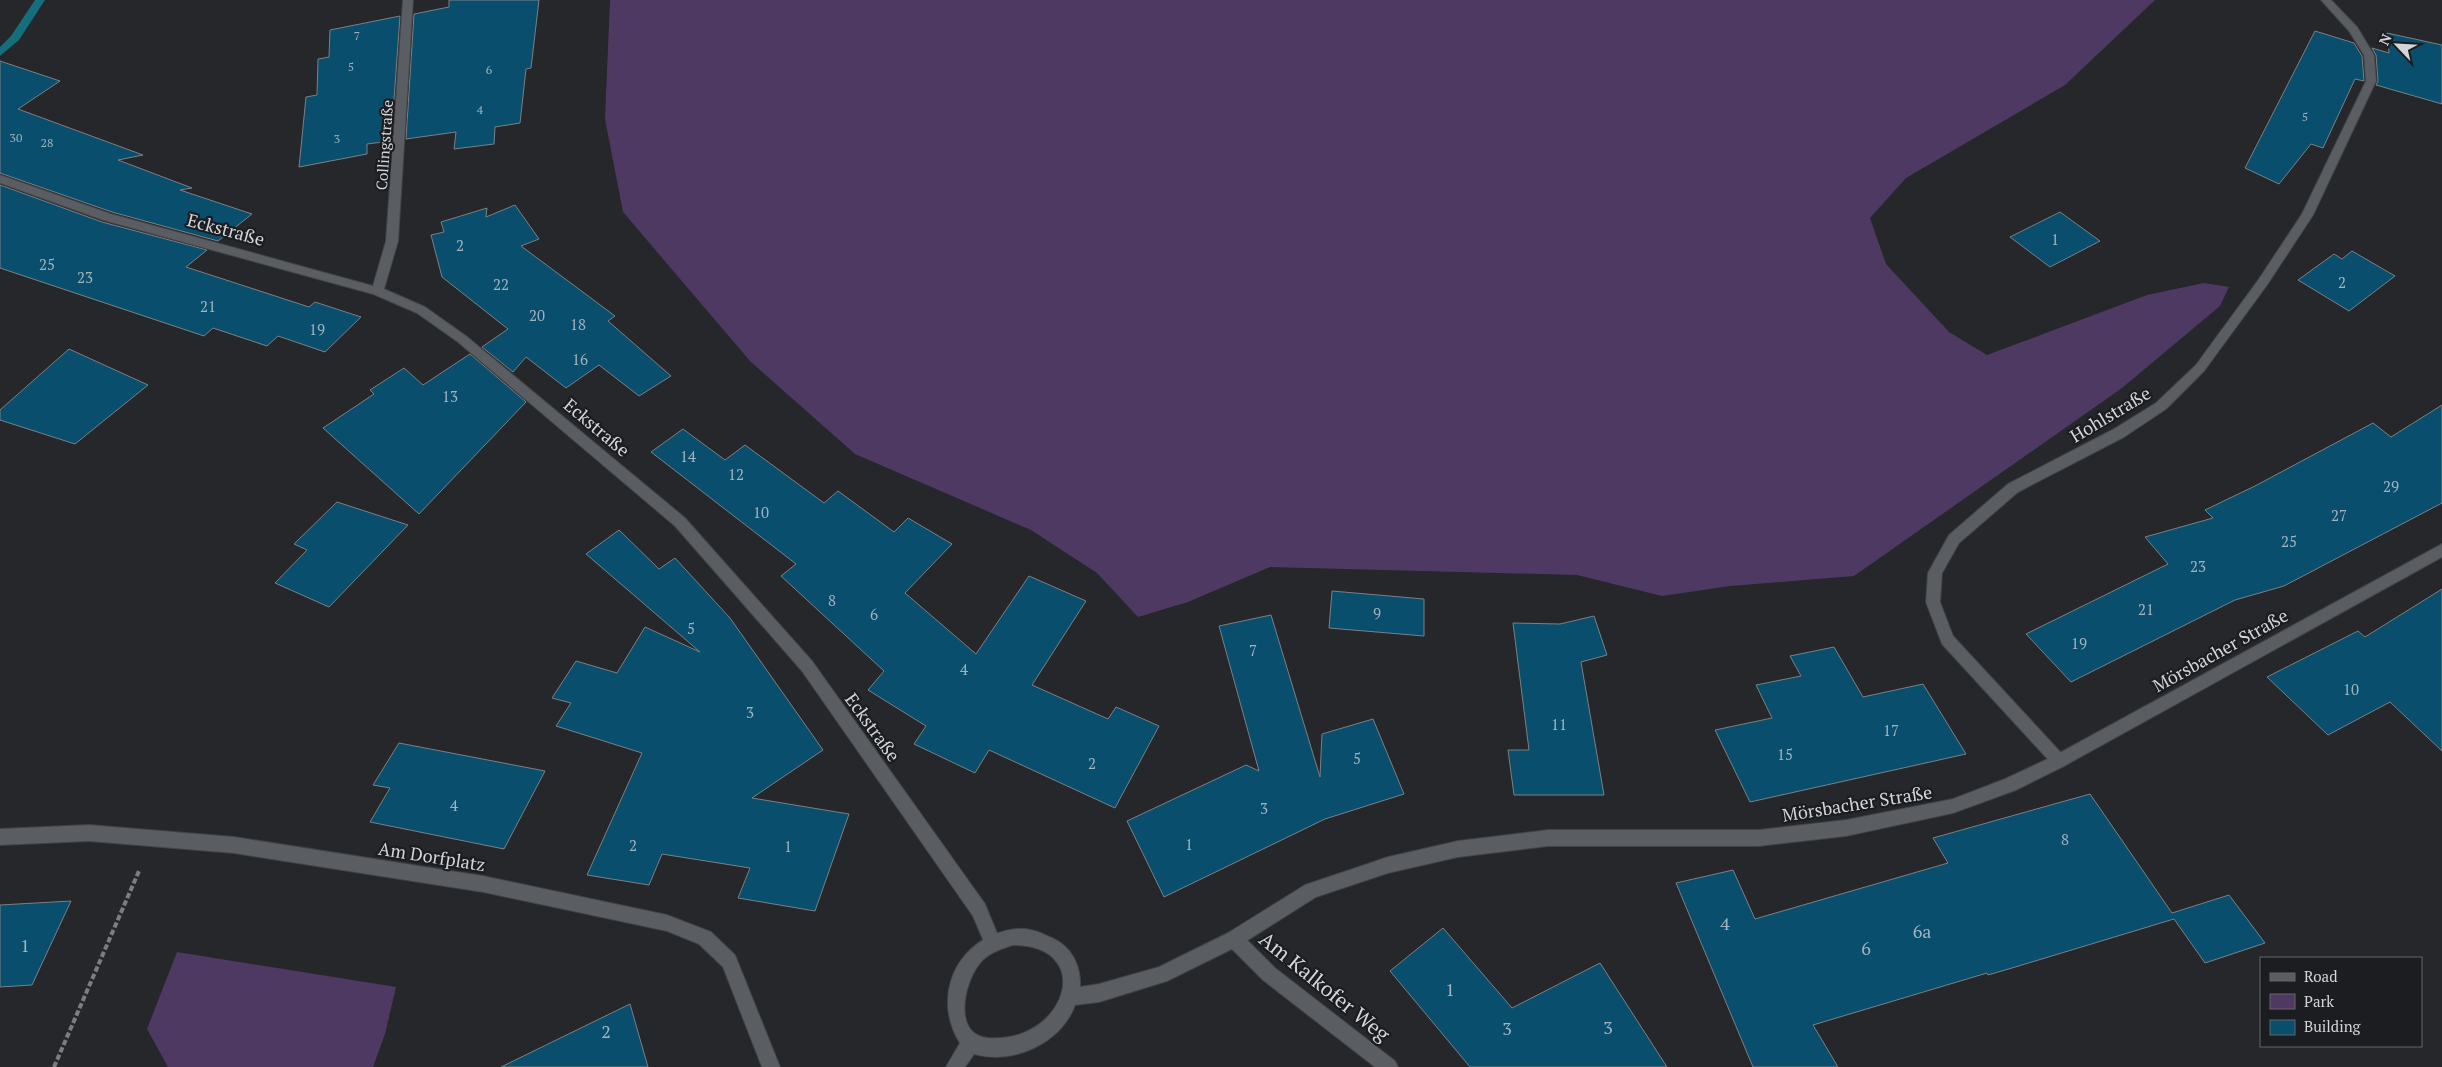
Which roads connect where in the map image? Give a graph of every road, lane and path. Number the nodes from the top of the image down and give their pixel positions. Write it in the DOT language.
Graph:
graph roads {
  1 [pos="408,0"];
  2 [pos="2326,0"];
  3 [pos="0,179"];
  4 [pos="377,291"];
  5 [pos="2442,550"];
  6 [pos="2059,761"];
  7 [pos="0,837"];
  8 [pos="154,837"];
  9 [pos="1234,939"];
  10 [pos="993,943"];
  11 [pos="1074,998"];
  12 [pos="971,1042"];
  13 [pos="54,1067"];
  14 [pos="771,1067"];
  15 [pos="955,1067"];
  16 [pos="1388,1067"];
  1 -- 4 [label="street, Collingstraße"];
  2 -- 6 [label="street, Hohlstraße"];
  3 -- 4 [label="street, Eckstraße"];
  4 -- 10 [label="street, Eckstraße"];
  5 -- 6 [label="street, Mörsbacher Straße"];
  6 -- 9 [label="street, Mörsbacher Straße"];
  7 -- 8 [label="street, Am Dorfplatz"];
  8 -- 13 [label="path"];
  8 -- 14 [label="street, Am Dorfplatz"];
  9 -- 11 [label="street, Mörsbacher Straße"];
  9 -- 16 [label="street, Am Kalkofer Weg"];
  10 -- 11 [label="street"];
  10 -- 12 [label="street"];
  11 -- 12 [label="street"];
  12 -- 15 [label="street"];
}
